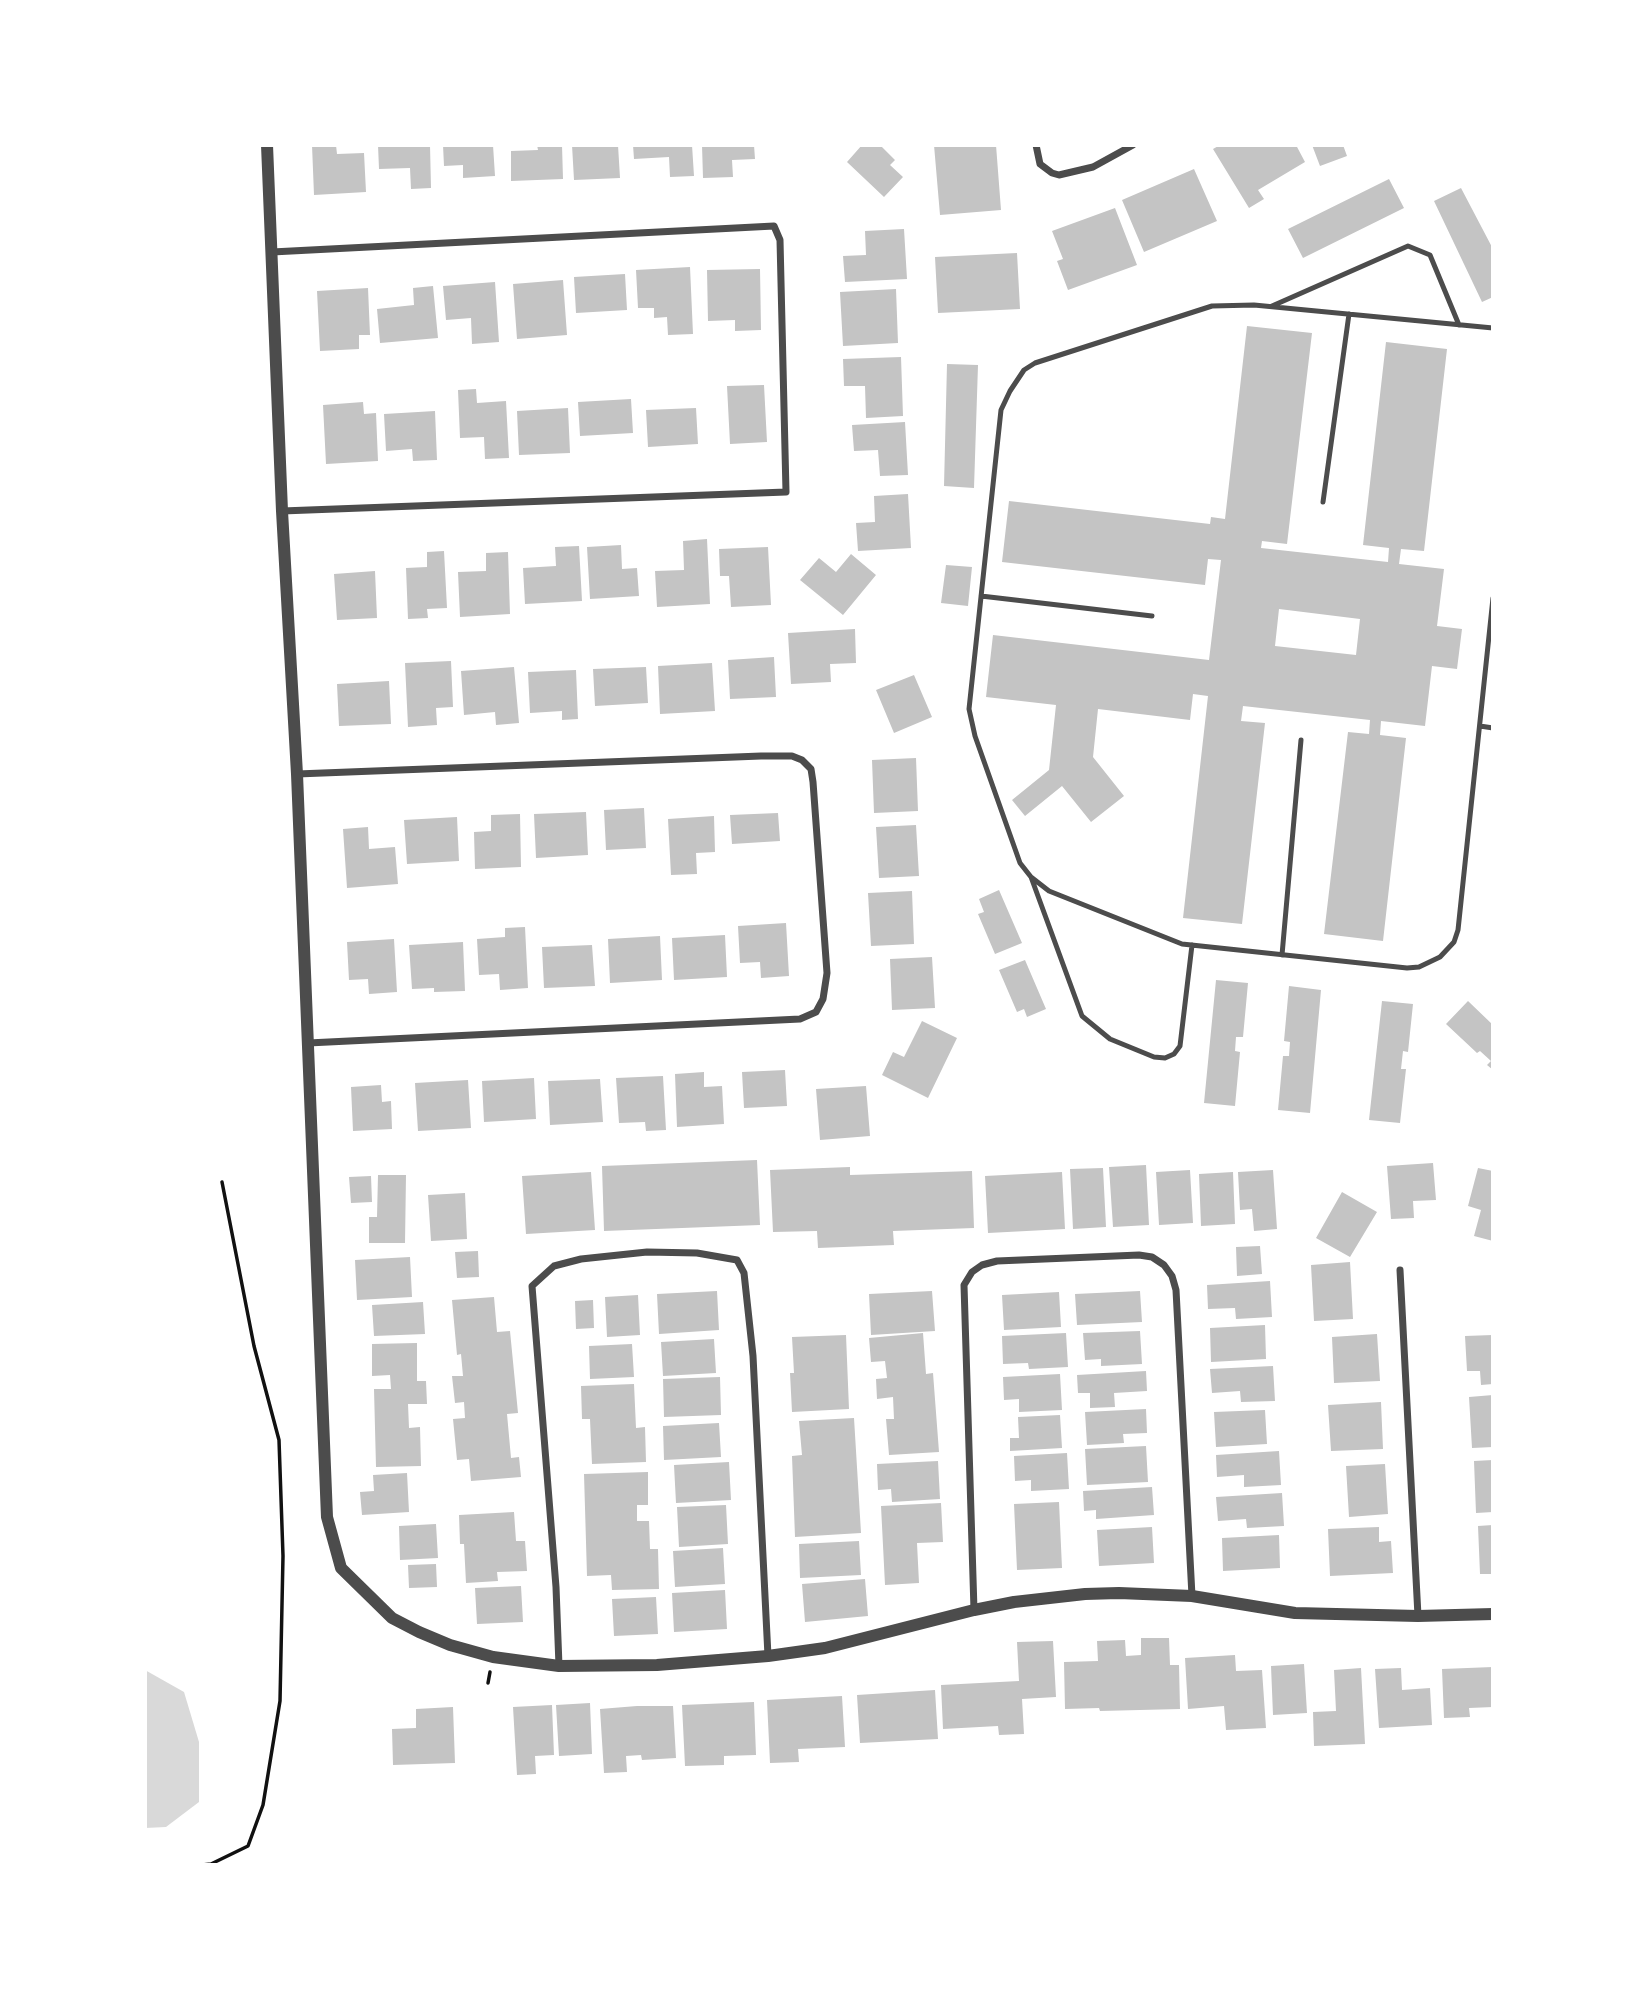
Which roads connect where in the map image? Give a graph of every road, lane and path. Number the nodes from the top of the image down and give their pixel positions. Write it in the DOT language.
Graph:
graph roads {
  1 [pos="267,145"];
  2 [pos="1036,145"];
  3 [pos="1133,145"];
  4 [pos="272,252"];
  5 [pos="1270,307"];
  6 [pos="1349,314"];
  7 [pos="1459,325"];
  8 [pos="1493,328"];
  9 [pos="1323,502"];
  10 [pos="282,511"];
  11 [pos="981,596"];
  12 [pos="1493,598"];
  13 [pos="1152,616"];
  14 [pos="1480,726"];
  15 [pos="1493,728"];
  16 [pos="1301,740"];
  17 [pos="297,774"];
  18 [pos="1031,877"];
  19 [pos="1192,945"];
  20 [pos="1282,955"];
  21 [pos="307,1043"];
  22 [pos="222,1182"];
  23 [pos="1400,1270"];
  24 [pos="1192,1597"];
  25 [pos="974,1610"];
  26 [pos="1493,1614"];
  27 [pos="1418,1616"];
  28 [pos="768,1656"];
  29 [pos="559,1666"];
  30 [pos="202,1865"];
  1 -- 4 [label="street"];
  2 -- 3 [label="street"];
  4 -- 10 [label="street"];
  4 -- 10 [label="street"];
  5 -- 6 [label="lane"];
  5 -- 7 [label="lane"];
  5 -- 11 [label="lane"];
  6 -- 7 [label="lane"];
  6 -- 9 [label="lane"];
  7 -- 8 [label="lane"];
  10 -- 17 [label="street"];
  11 -- 13 [label="lane"];
  11 -- 18 [label="lane"];
  12 -- 14 [label="lane"];
  14 -- 15 [label="lane"];
  14 -- 20 [label="lane"];
  16 -- 20 [label="lane"];
  17 -- 21 [label="street"];
  17 -- 21 [label="street"];
  18 -- 19 [label="lane"];
  18 -- 19 [label="lane"];
  19 -- 20 [label="lane"];
  21 -- 29 [label="street"];
  22 -- 30 [label="path"];
  23 -- 27 [label="street"];
  24 -- 25 [label="street"];
  24 -- 25 [label="street"];
  24 -- 27 [label="street"];
  25 -- 28 [label="street"];
  26 -- 27 [label="street"];
  28 -- 29 [label="street"];
  28 -- 29 [label="street"];
}
